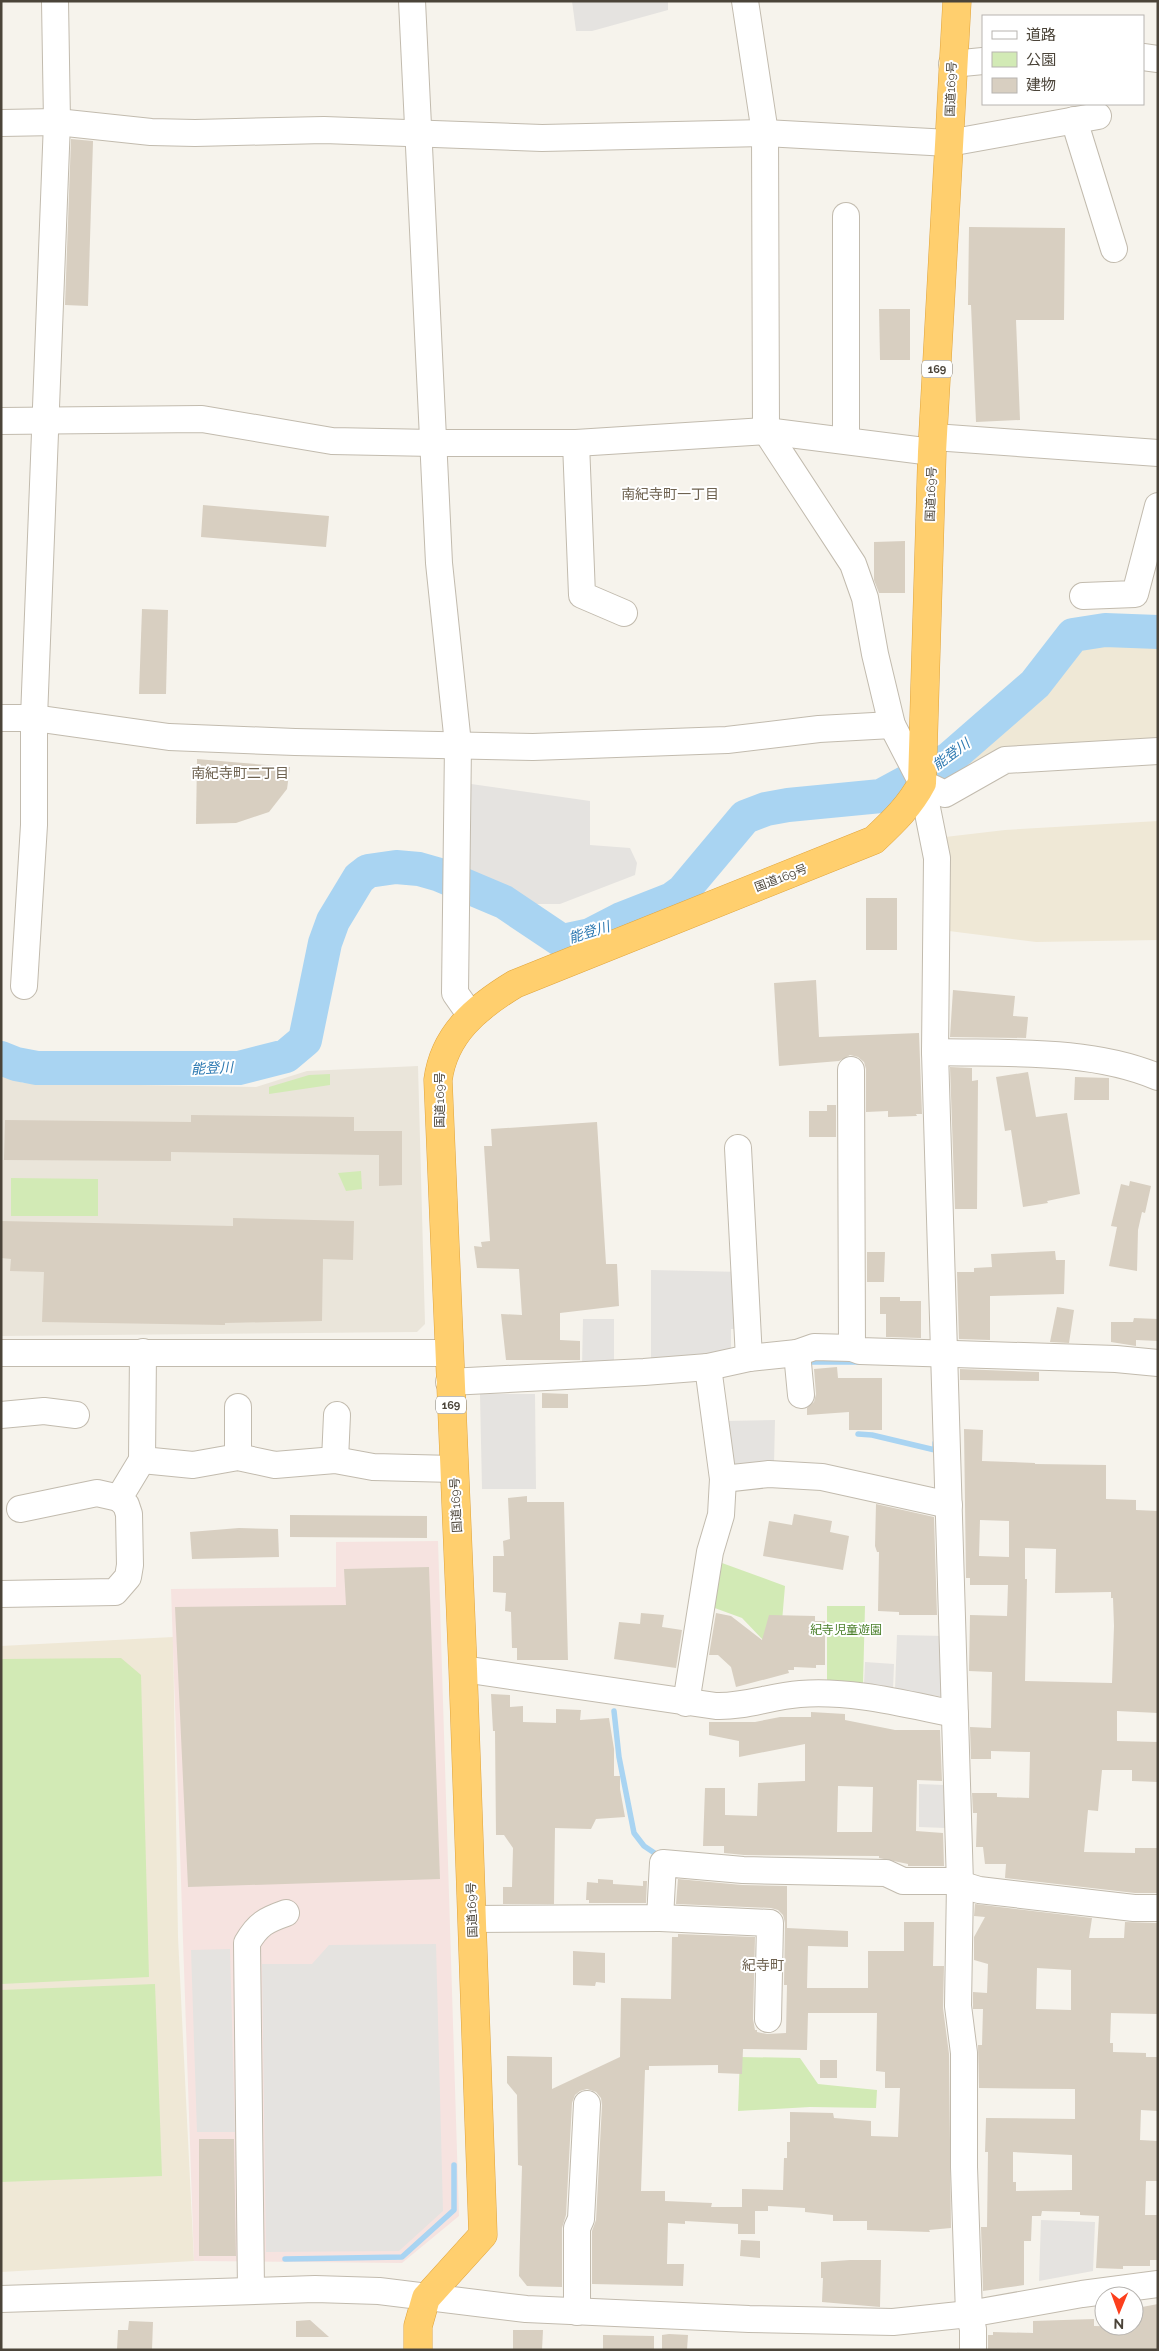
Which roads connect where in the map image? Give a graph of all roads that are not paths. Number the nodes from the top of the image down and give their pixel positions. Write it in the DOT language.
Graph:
graph roads {
  1 [pos="55,1"];
  2 [pos="412,1"];
  3 [pos="745,1"];
  4 [pos="957,1"];
  5 [pos="1144,57"];
  6 [pos="1158,59"];
  7 [pos="982,61"];
  8 [pos="952,64"];
  9 [pos="57,122"];
  10 [pos="1,123"];
  11 [pos="418,133"];
  12 [pos="765,133"];
  13 [pos="949,143"];
  14 [pos="846,216"];
  15 [pos="1114,249"];
  16 [pos="1,420"];
  17 [pos="47,421"];
  18 [pos="766,430"];
  19 [pos="846,440"];
  20 [pos="433,443"];
  21 [pos="576,443"];
  22 [pos="933,444"];
  23 [pos="1158,453"];
  24 [pos="1158,506"];
  25 [pos="1083,596"];
  26 [pos="624,613"];
  27 [pos="1,718"];
  28 [pos="34,718"];
  29 [pos="892,725"];
  30 [pos="458,744"];
  31 [pos="1158,751"];
  32 [pos="922,783"];
  33 [pos="24,986"];
  34 [pos="471,1016"];
  35 [pos="935,1052"];
  36 [pos="851,1070"];
  37 [pos="1158,1077"];
  38 [pos="738,1148"];
  39 [pos="852,1348"];
  40 [pos="143,1352"];
  41 [pos="1,1353"];
  42 [pos="449,1353"];
  43 [pos="797,1353"];
  44 [pos="943,1355"];
  45 [pos="749,1358"];
  46 [pos="1158,1363"];
  47 [pos="708,1366"];
  48 [pos="450,1382"];
  49 [pos="801,1395"];
  50 [pos="238,1407"];
  51 [pos="1,1415"];
  52 [pos="76,1415"];
  53 [pos="337,1415"];
  54 [pos="238,1457"];
  55 [pos="142,1460"];
  56 [pos="335,1460"];
  57 [pos="454,1469"];
  58 [pos="723,1479"];
  59 [pos="119,1498"];
  60 [pos="949,1505"];
  61 [pos="20,1510"];
  62 [pos="1,1594"];
  63 [pos="463,1669"];
  64 [pos="686,1703"];
  65 [pos="955,1714"];
  66 [pos="960,1884"];
  67 [pos="1158,1908"];
  68 [pos="286,1913"];
  69 [pos="660,1918"];
  70 [pos="472,1919"];
  71 [pos="768,2019"];
  72 [pos="587,2104"];
  73 [pos="1158,2284"];
  74 [pos="251,2290"];
  75 [pos="1,2298"];
  76 [pos="426,2298"];
  77 [pos="576,2312"];
  78 [pos="969,2314"];
  79 [pos="418,2350"];
  80 [pos="973,2350"];
  1 -- 9 [label="street"];
  2 -- 11 [label="street"];
  3 -- 12 [label="street"];
  4 -- 8 [label="highway, 国道169号 / 169"];
  5 -- 6 [label="street"];
  7 -- 8 [label="street"];
  8 -- 13 [label="highway, 国道169号 / 169"];
  9 -- 10 [label="street"];
  9 -- 11 [label="street"];
  9 -- 17 [label="street"];
  11 -- 12 [label="street"];
  11 -- 20 [label="street"];
  12 -- 13 [label="street"];
  12 -- 18 [label="street"];
  13 -- 15 [label="street"];
  13 -- 22 [label="highway, 国道169号 / 169"];
  14 -- 19 [label="street"];
  16 -- 17 [label="street"];
  17 -- 20 [label="street"];
  17 -- 28 [label="street"];
  18 -- 19 [label="street"];
  18 -- 21 [label="street"];
  18 -- 29 [label="street"];
  19 -- 22 [label="street"];
  20 -- 21 [label="street"];
  20 -- 30 [label="street"];
  21 -- 26 [label="street"];
  22 -- 23 [label="street"];
  22 -- 32 [label="highway, 国道169号 / 169"];
  24 -- 25 [label="street"];
  27 -- 28 [label="street"];
  28 -- 30 [label="street"];
  28 -- 33 [label="street"];
  29 -- 30 [label="street"];
  29 -- 32 [label="street"];
  30 -- 34 [label="street"];
  31 -- 32 [label="street"];
  32 -- 34 [label="highway, 国道169号 / 169"];
  32 -- 35 [label="street"];
  34 -- 42 [label="highway, 国道169号 / 169"];
  35 -- 37 [label="street"];
  35 -- 44 [label="street"];
  36 -- 39 [label="street"];
  38 -- 45 [label="street"];
  39 -- 43 [label="street"];
  39 -- 44 [label="street"];
  40 -- 41 [label="street"];
  40 -- 42 [label="street"];
  40 -- 55 [label="street"];
  42 -- 48 [label="highway, 国道169号 / 169"];
  43 -- 45 [label="street"];
  43 -- 49 [label="street"];
  44 -- 46 [label="street"];
  44 -- 60 [label="street"];
  45 -- 47 [label="street"];
  47 -- 48 [label="street"];
  47 -- 58 [label="street"];
  48 -- 57 [label="highway, 国道169号 / 169"];
  50 -- 54 [label="street"];
  51 -- 52 [label="street"];
  53 -- 56 [label="street"];
  54 -- 55 [label="street"];
  54 -- 56 [label="street"];
  55 -- 59 [label="street"];
  56 -- 57 [label="street"];
  57 -- 63 [label="highway, 国道169号 / 169"];
  58 -- 60 [label="street"];
  58 -- 64 [label="street"];
  59 -- 61 [label="street"];
  59 -- 62 [label="street"];
  60 -- 65 [label="street"];
  63 -- 64 [label="street"];
  63 -- 70 [label="highway, 国道169号 / 169"];
  64 -- 65 [label="street"];
  65 -- 66 [label="street"];
  66 -- 67 [label="street"];
  66 -- 69 [label="street"];
  66 -- 78 [label="street"];
  68 -- 74 [label="street"];
  69 -- 70 [label="street"];
  69 -- 71 [label="street"];
  70 -- 76 [label="highway, 国道169号 / 169"];
  72 -- 77 [label="street"];
  73 -- 78 [label="street"];
  74 -- 75 [label="street"];
  74 -- 76 [label="street"];
  76 -- 77 [label="street"];
  76 -- 79 [label="highway, 国道169号 / 169"];
  77 -- 78 [label="street"];
  78 -- 80 [label="street"];
}
